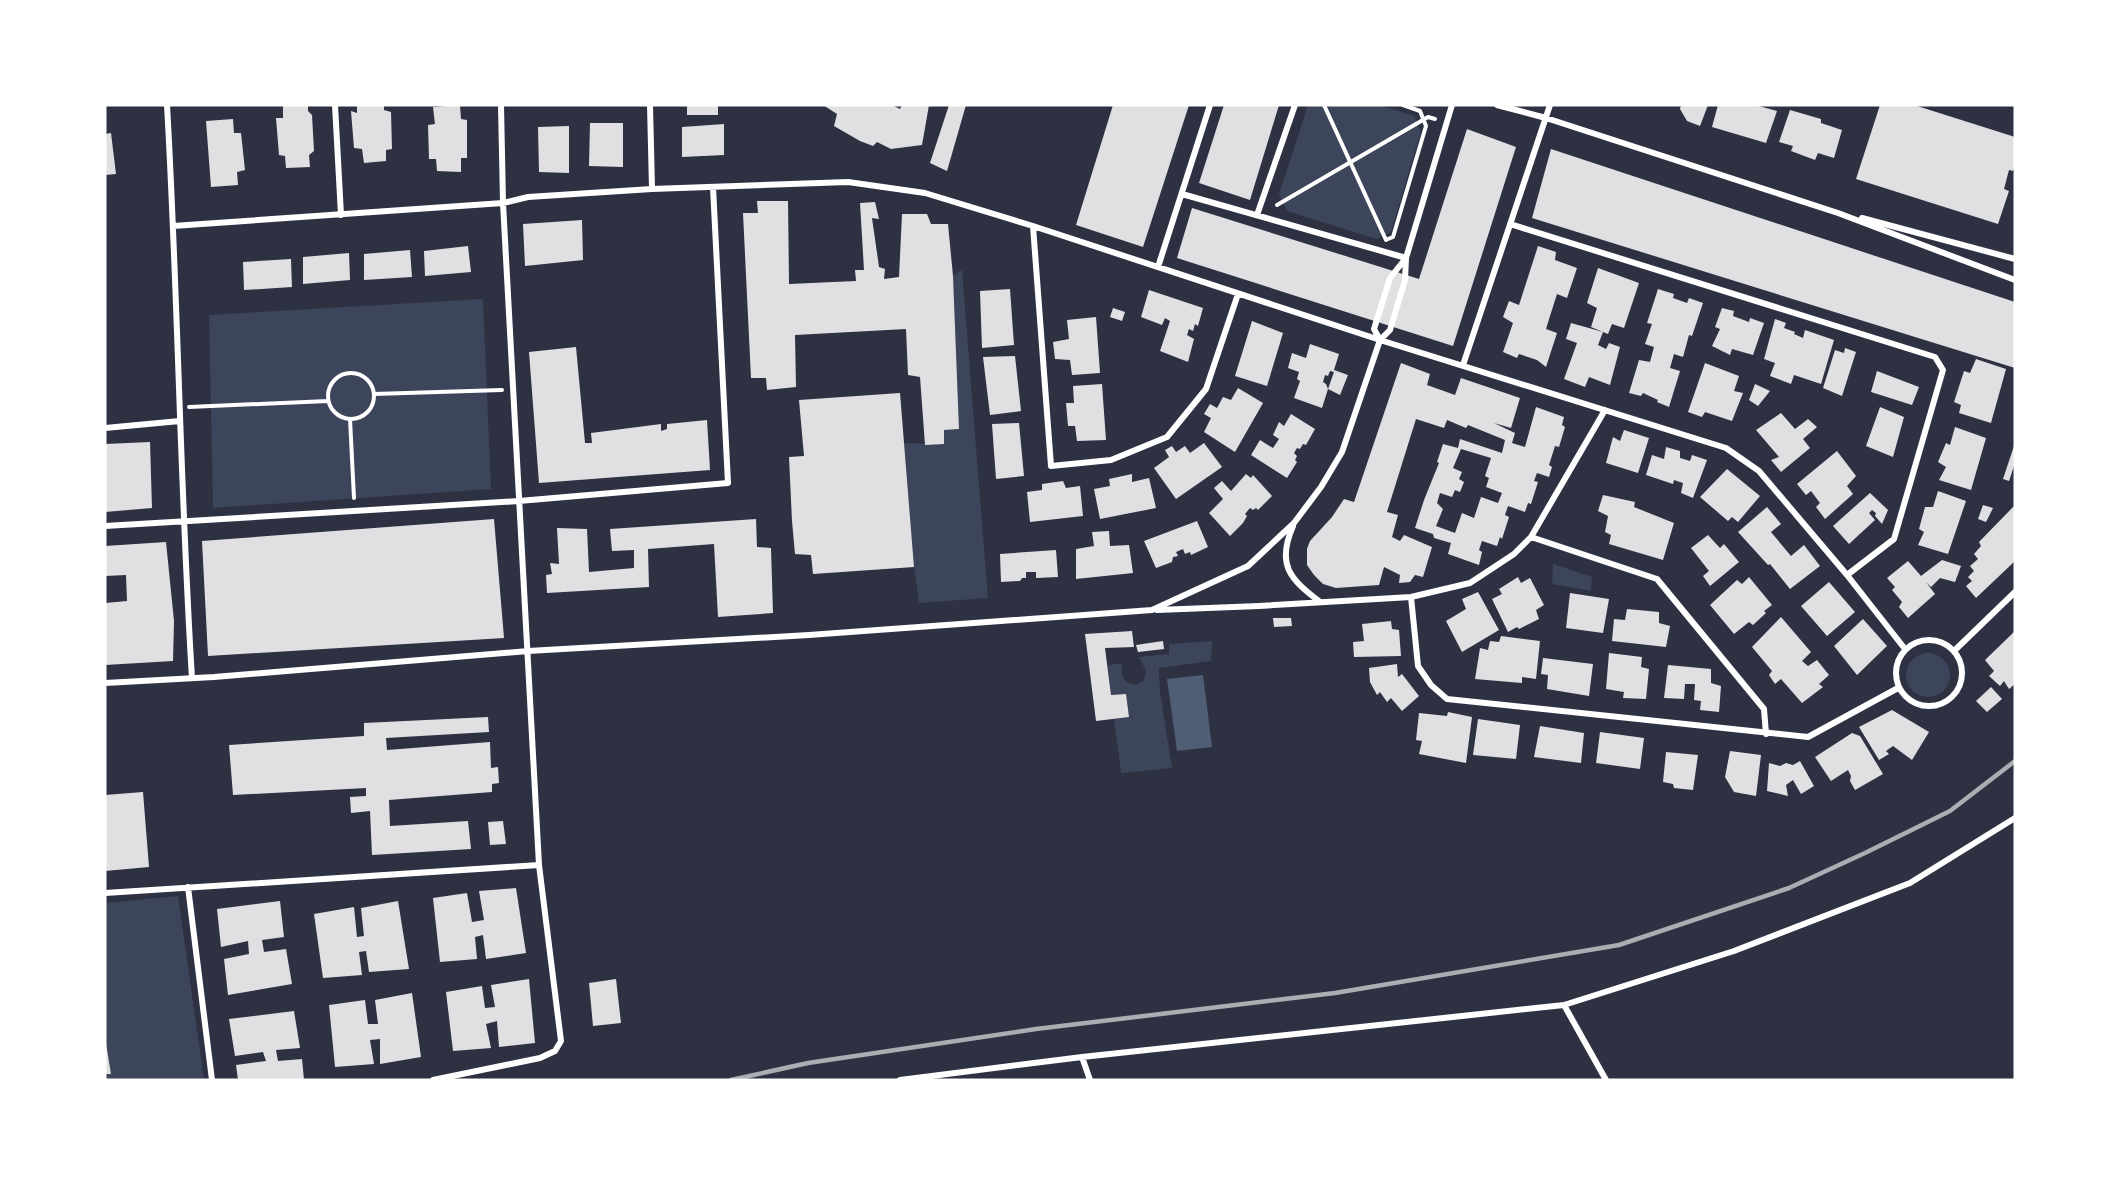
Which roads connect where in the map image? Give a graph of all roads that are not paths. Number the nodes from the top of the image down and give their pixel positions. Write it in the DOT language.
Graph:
graph roads {
  1 [pos="167,105"];
  2 [pos="335,105"];
  3 [pos="501,105"];
  4 [pos="650,105"];
  5 [pos="1210,105"];
  6 [pos="1295,105"];
  7 [pos="1452,105"];
  8 [pos="1497,105"];
  9 [pos="1550,105"];
  10 [pos="1546,118"];
  11 [pos="713,187"];
  12 [pos="652,189"];
  13 [pos="1182,194"];
  14 [pos="503,202"];
  15 [pos="1819,207"];
  16 [pos="341,215"];
  17 [pos="1257,215"];
  18 [pos="1510,224"];
  19 [pos="173,226"];
  20 [pos="1033,226"];
  21 [pos="1406,258"];
  22 [pos="2015,259"];
  23 [pos="1158,267"];
  24 [pos="2015,280"];
  25 [pos="1238,294"];
  26 [pos="1380,340"];
  27 [pos="1463,365"];
  28 [pos="1605,410"];
  29 [pos="180,421"];
  30 [pos="105,428"];
  31 [pos="519,501"];
  32 [pos="183,522"];
  33 [pos="1294,523"];
  34 [pos="105,526"];
  35 [pos="1531,537"];
  36 [pos="1847,574"];
  37 [pos="2015,592"];
  38 [pos="1411,597"];
  39 [pos="1321,603"];
  40 [pos="1152,610"];
  41 [pos="1905,649"];
  42 [pos="528,651"];
  43 [pos="1954,651"];
  44 [pos="192,678"];
  45 [pos="105,683"];
  46 [pos="1899,688"];
  47 [pos="1766,734"];
  48 [pos="2015,818"];
  49 [pos="539,865"];
  50 [pos="188,888"];
  51 [pos="105,893"];
  52 [pos="1564,1005"];
  53 [pos="1082,1057"];
  54 [pos="212,1080"];
  55 [pos="433,1080"];
  56 [pos="900,1080"];
  57 [pos="1090,1080"];
  58 [pos="1606,1080"];
  1 -- 19 [label="street"];
  2 -- 16 [label="street"];
  3 -- 14 [label="street"];
  4 -- 12 [label="street"];
  5 -- 13 [label="street"];
  6 -- 17 [label="street"];
  7 -- 21 [label="street"];
  8 -- 10 [label="street"];
  9 -- 10 [label="street"];
  10 -- 15 [label="street"];
  10 -- 18 [label="street"];
  11 -- 12 [label="street"];
  11 -- 20 [label="street"];
  11 -- 31 [label="street"];
  12 -- 14 [label="street"];
  13 -- 17 [label="street"];
  13 -- 23 [label="street"];
  14 -- 16 [label="street"];
  14 -- 31 [label="street"];
  15 -- 22 [label="street"];
  15 -- 24 [label="street"];
  16 -- 19 [label="street"];
  17 -- 21 [label="street"];
  18 -- 27 [label="street"];
  18 -- 36 [label="street"];
  19 -- 29 [label="street"];
  20 -- 23 [label="street"];
  20 -- 25 [label="street"];
  21 -- 26 [label="street"];
  21 -- 26 [label="street"];
  23 -- 25 [label="street"];
  25 -- 26 [label="street"];
  26 -- 27 [label="street"];
  26 -- 33 [label="street"];
  27 -- 28 [label="street"];
  28 -- 35 [label="street"];
  28 -- 36 [label="street"];
  29 -- 30 [label="street"];
  29 -- 32 [label="street"];
  31 -- 32 [label="street"];
  31 -- 42 [label="street"];
  32 -- 34 [label="street"];
  32 -- 44 [label="street"];
  33 -- 39 [label="street"];
  33 -- 40 [label="street"];
  35 -- 38 [label="street"];
  35 -- 47 [label="street"];
  36 -- 41 [label="street"];
  37 -- 43 [label="street"];
  38 -- 39 [label="street"];
  38 -- 47 [label="street"];
  39 -- 40 [label="street"];
  40 -- 42 [label="street"];
  41 -- 43 [label="street"];
  41 -- 46 [label="street"];
  42 -- 44 [label="street"];
  42 -- 49 [label="street"];
  43 -- 46 [label="street"];
  44 -- 45 [label="street"];
  46 -- 47 [label="street"];
  48 -- 52 [label="street"];
  49 -- 50 [label="street"];
  49 -- 55 [label="street"];
  50 -- 51 [label="street"];
  50 -- 54 [label="street"];
  52 -- 53 [label="street"];
  52 -- 58 [label="street"];
  53 -- 56 [label="street"];
  53 -- 57 [label="street"];
}
